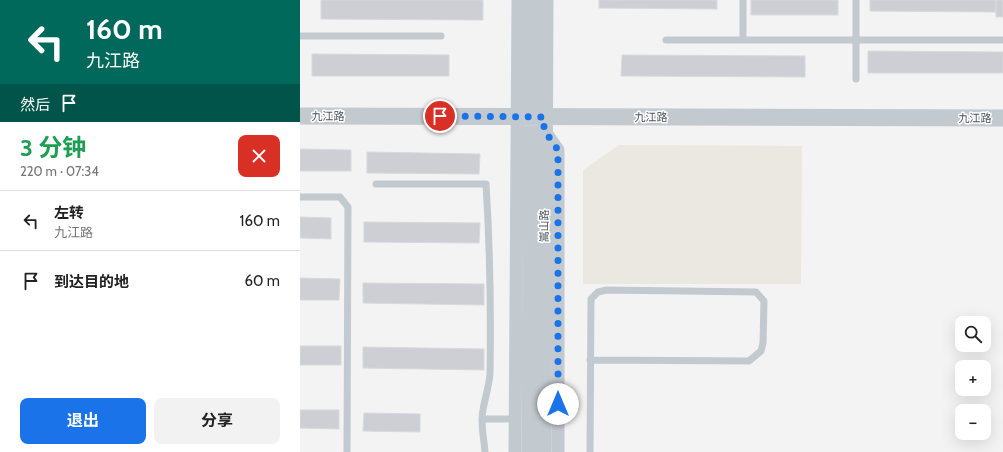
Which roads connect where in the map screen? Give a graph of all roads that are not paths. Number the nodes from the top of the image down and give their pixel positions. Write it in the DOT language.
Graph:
graph roads {
  1 [pos="518,0"];
  2 [pos="532,0"];
  3 [pos="545,0"];
  4 [pos="743,0"];
  5 [pos="856,0"];
  6 [pos="300,36"];
  7 [pos="441,36"];
  8 [pos="666,40"];
  9 [pos="743,40"];
  10 [pos="856,40"];
  11 [pos="1003,40"];
  12 [pos="856,79"];
  13 [pos="300,104"];
  14 [pos="1003,106"];
  15 [pos="533,114"];
  16 [pos="300,116"];
  17 [pos="1003,118"];
  18 [pos="376,184"];
  19 [pos="300,197"];
  20 [pos="590,360"];
  21 [pos="482,419"];
  22 [pos="516,419"];
  23 [pos="347,452"];
  24 [pos="485,452"];
  25 [pos="515,452"];
  26 [pos="530,452"];
  27 [pos="543,452"];
  28 [pos="558,452"];
  29 [pos="590,452"];
  1 -- 15 [label="street"];
  2 -- 15 [label="street, 嵩山路"];
  3 -- 15 [label="street, 嵩山路"];
  4 -- 9 [label="lane"];
  5 -- 10 [label="lane"];
  6 -- 7 [label="lane"];
  8 -- 9 [label="lane"];
  9 -- 10 [label="lane"];
  10 -- 11 [label="lane"];
  10 -- 12 [label="lane"];
  13 -- 15 [label="street, 九江路"];
  14 -- 15 [label="street, 九江路"];
  15 -- 16 [label="street, 九江路"];
  15 -- 17 [label="street, 九江路"];
  15 -- 22 [label="street"];
  15 -- 26 [label="street, 嵩山路"];
  15 -- 27 [label="street, 嵩山路"];
  15 -- 28 [label="street"];
  18 -- 21 [label="lane"];
  19 -- 23 [label="lane"];
  20 -- 20 [label="lane"];
  20 -- 29 [label="lane"];
  21 -- 22 [label="lane"];
  21 -- 24 [label="lane"];
  22 -- 25 [label="street"];
}
